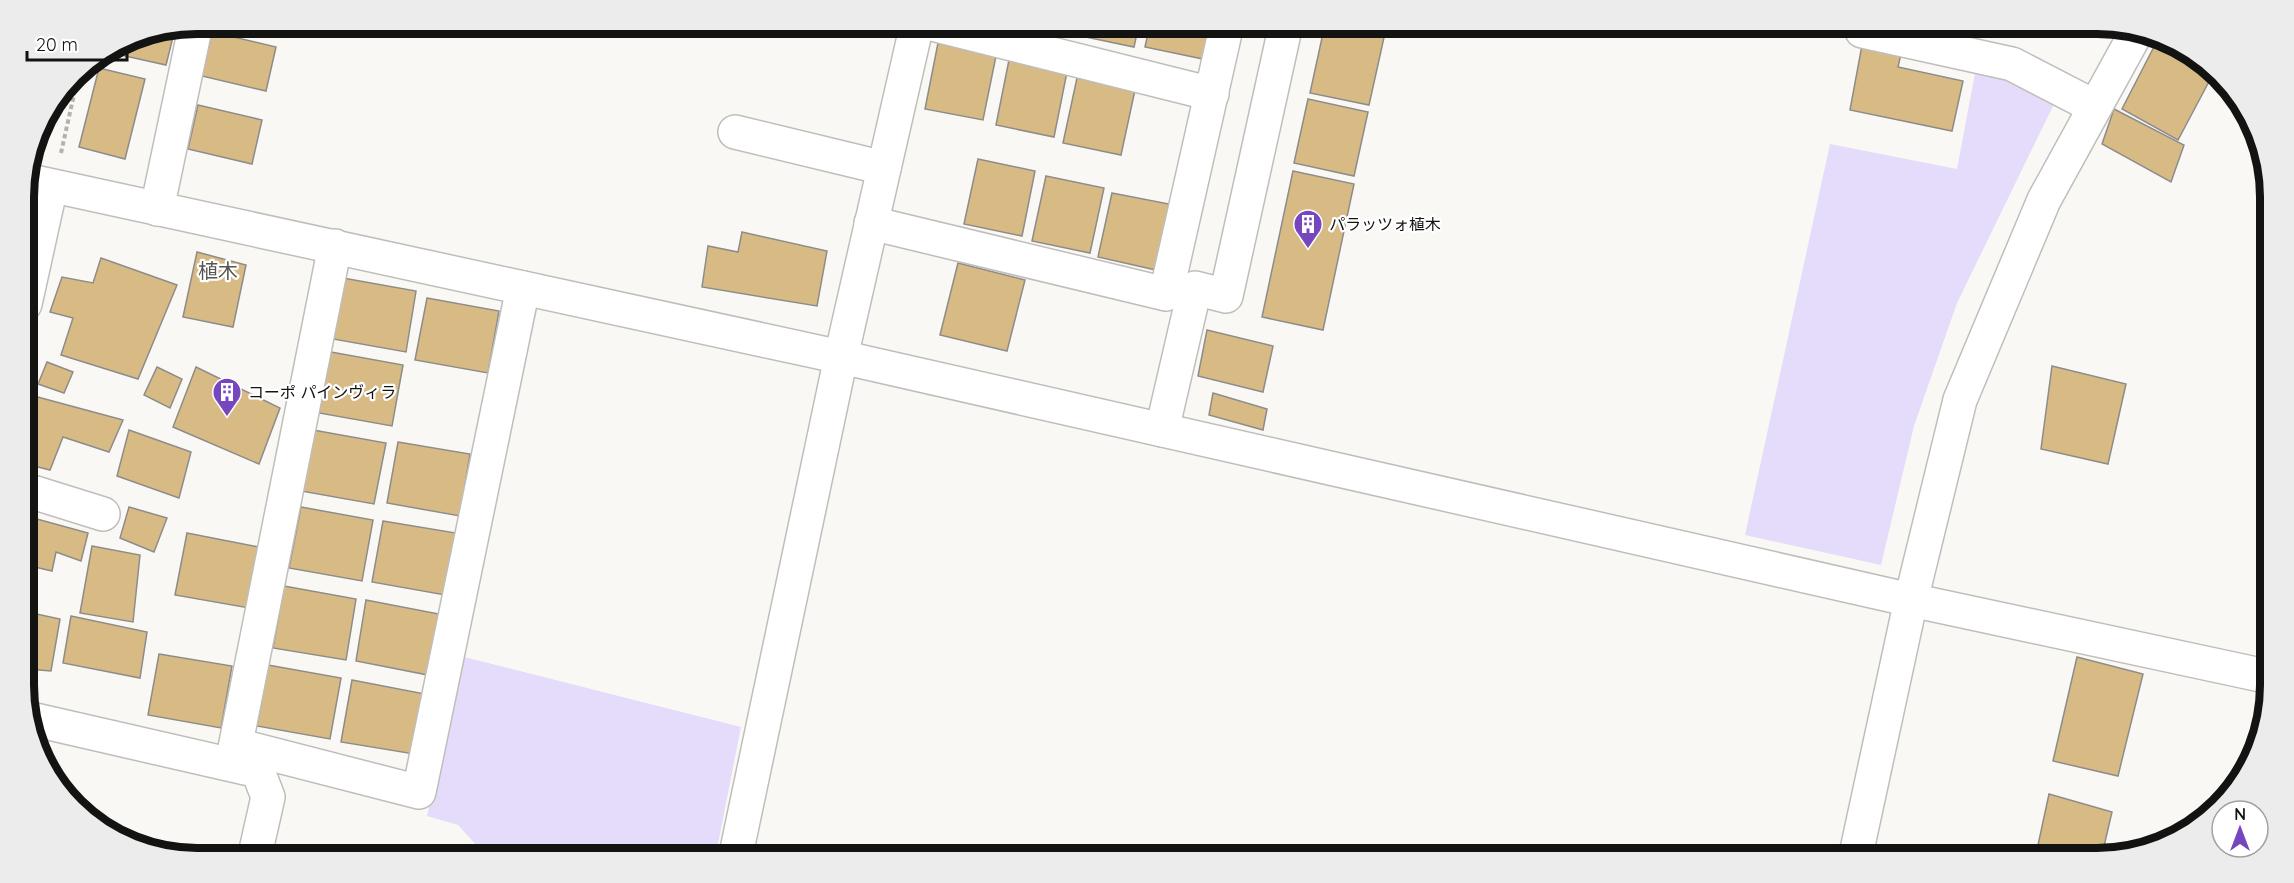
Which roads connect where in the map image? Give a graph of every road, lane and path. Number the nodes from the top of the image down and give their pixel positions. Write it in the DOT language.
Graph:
graph roads {
  1 [pos="194,34"];
  2 [pos="915,34"];
  3 [pos="972,34"];
  4 [pos="1225,34"];
  5 [pos="1284,34"];
  6 [pos="1876,34"];
  7 [pos="2133,39"];
  8 [pos="72,94"];
  9 [pos="1212,94"];
  10 [pos="2095,107"];
  11 [pos="735,132"];
  12 [pos="884,168"];
  13 [pos="46,175"];
  14 [pos="157,209"];
  15 [pos="871,223"];
  16 [pos="35,243"];
  17 [pos="334,246"];
  18 [pos="523,288"];
  19 [pos="841,357"];
  20 [pos="1162,430"];
  21 [pos="34,493"];
  22 [pos="103,514"];
  23 [pos="1911,600"];
  24 [pos="2260,675"];
  25 [pos="39,720"];
  26 [pos="234,754"];
  27 [pos="256,848"];
  28 [pos="737,848"];
  29 [pos="1857,848"];
  1 -- 14 [label="street"];
  2 -- 12 [label="street"];
  3 -- 9 [label="street"];
  4 -- 9 [label="street"];
  5 -- 20 [label="street"];
  6 -- 10 [label="street"];
  7 -- 10 [label="street"];
  8 -- 13 [label="path"];
  9 -- 15 [label="street"];
  10 -- 23 [label="street"];
  11 -- 12 [label="street"];
  12 -- 15 [label="street"];
  13 -- 14 [label="street"];
  13 -- 16 [label="street"];
  14 -- 17 [label="street"];
  15 -- 19 [label="street"];
  17 -- 18 [label="street"];
  17 -- 26 [label="street"];
  18 -- 19 [label="street"];
  18 -- 26 [label="street"];
  19 -- 20 [label="street"];
  19 -- 28 [label="street"];
  20 -- 23 [label="street"];
  21 -- 22 [label="street"];
  23 -- 24 [label="street"];
  23 -- 29 [label="street"];
  25 -- 26 [label="street"];
  26 -- 27 [label="street"];
}
